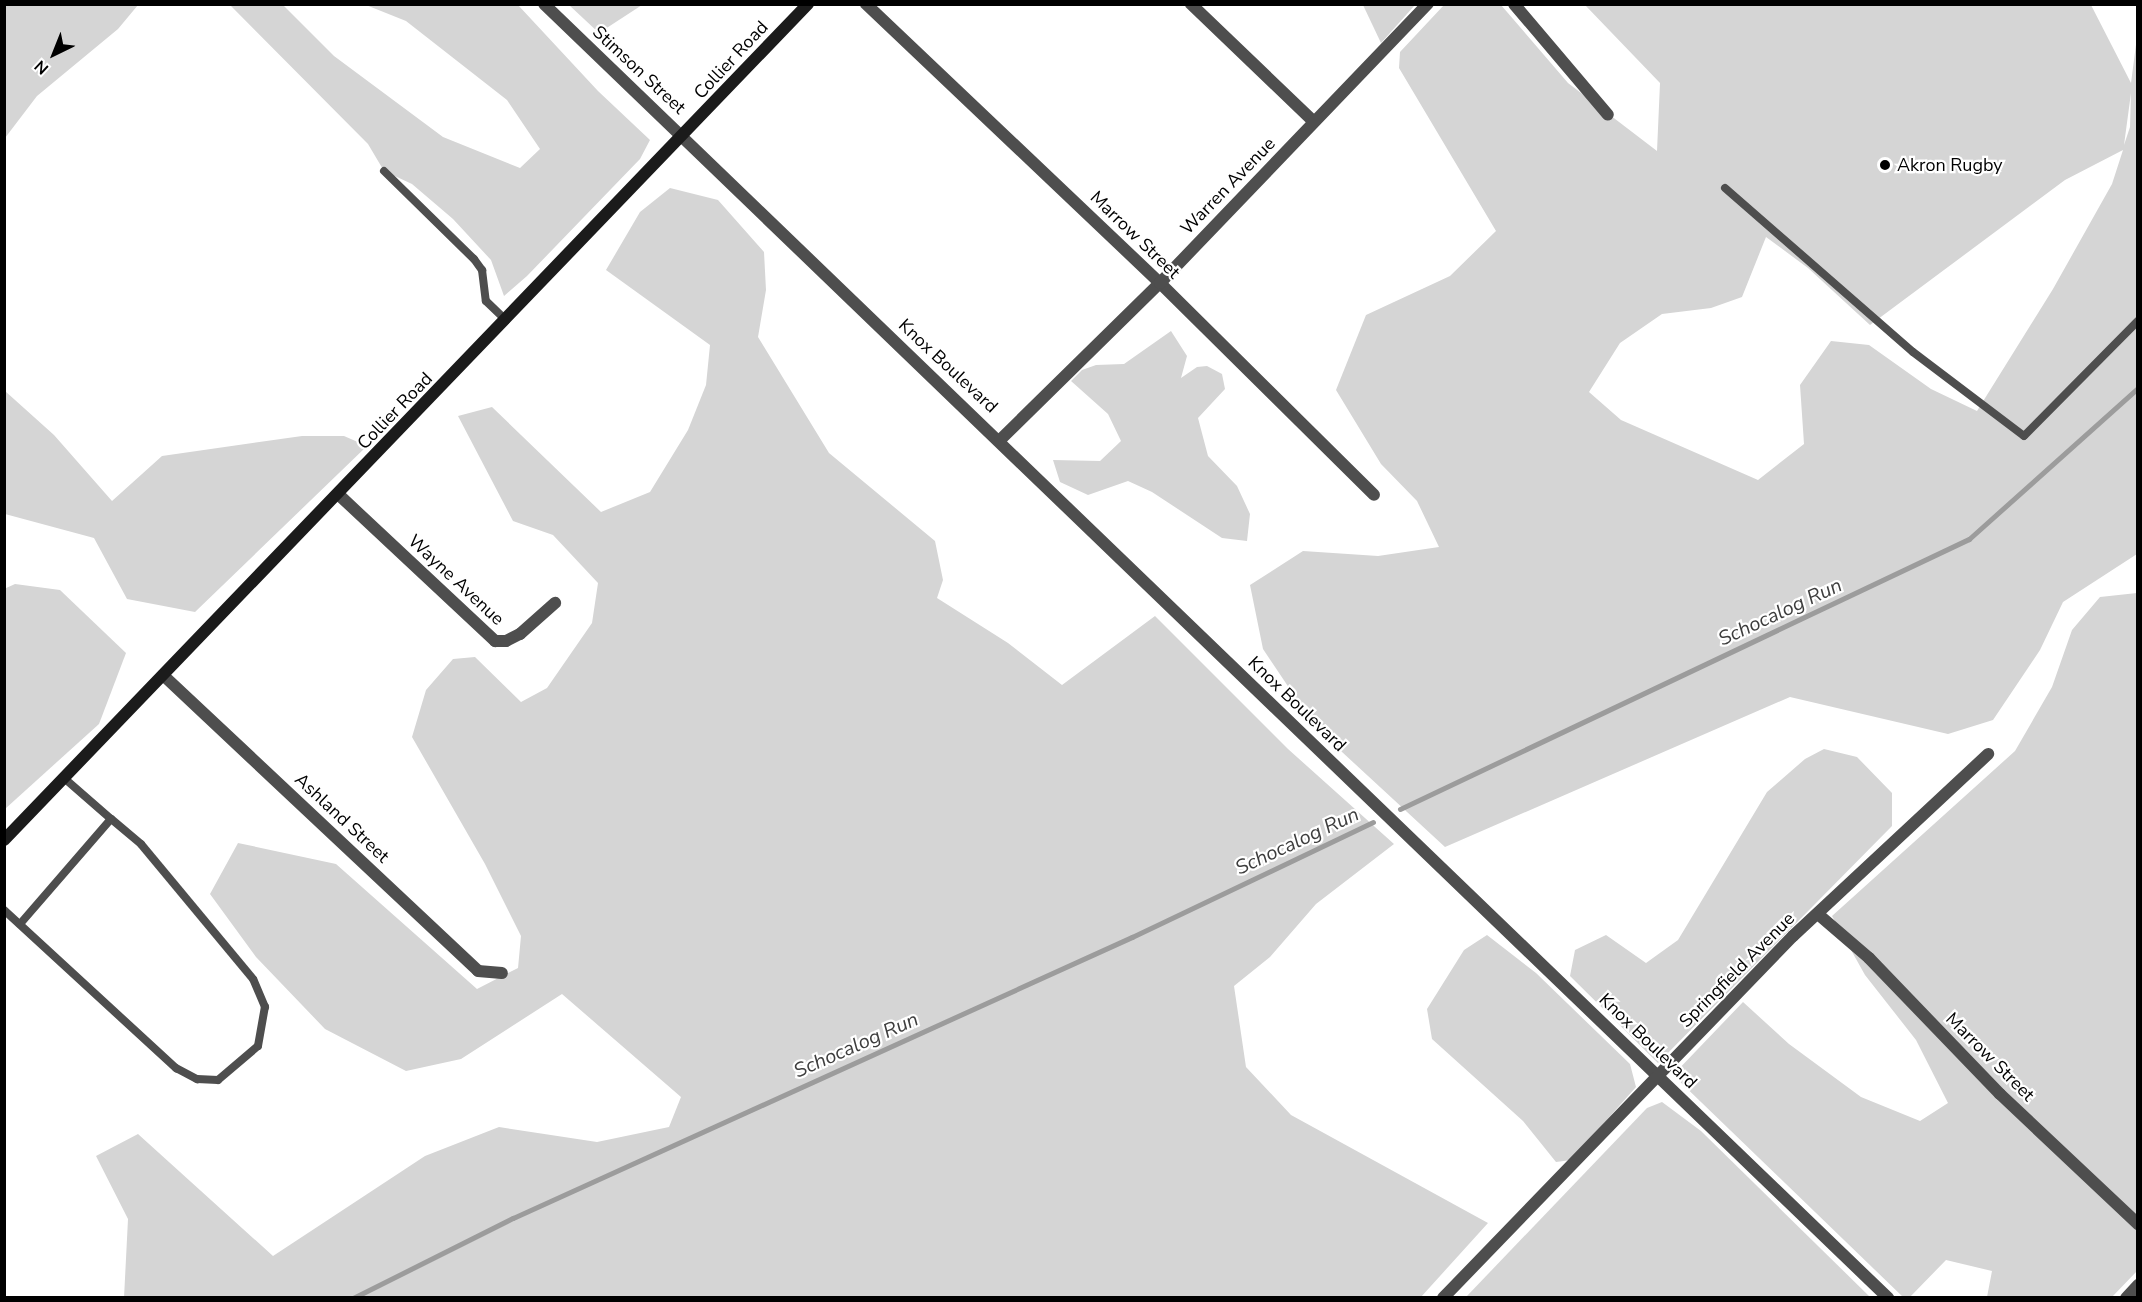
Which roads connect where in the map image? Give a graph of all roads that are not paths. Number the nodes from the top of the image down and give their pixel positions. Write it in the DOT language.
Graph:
graph roads {
  1 [pos="544,4"];
  2 [pos="808,4"];
  3 [pos="866,4"];
  4 [pos="1191,4"];
  5 [pos="1428,4"];
  6 [pos="1514,4"];
  7 [pos="1608,115"];
  8 [pos="1314,122"];
  9 [pos="684,136"];
  10 [pos="384,171"];
  11 [pos="1725,188"];
  12 [pos="1160,283"];
  13 [pos="506,320"];
  14 [pos="2138,321"];
  15 [pos="1000,440"];
  16 [pos="339,495"];
  17 [pos="1374,495"];
  18 [pos="555,603"];
  19 [pos="163,675"];
  20 [pos="1988,754"];
  21 [pos="64,778"];
  22 [pos="111,819"];
  23 [pos="4,840"];
  24 [pos="4,910"];
  25 [pos="1819,915"];
  26 [pos="20,924"];
  27 [pos="502,973"];
  28 [pos="1658,1075"];
  29 [pos="2138,1224"];
  30 [pos="2138,1285"];
  31 [pos="1443,1298"];
  32 [pos="1888,1298"];
  33 [pos="2126,1298"];
  1 -- 9 [label="street, Stimson Street"];
  2 -- 9 [label="street, Collier Road"];
  3 -- 12 [label="street, Marrow Street"];
  4 -- 8 [label="street"];
  5 -- 8 [label="street, Warren Avenue"];
  6 -- 7 [label="street"];
  8 -- 12 [label="street, Warren Avenue"];
  9 -- 13 [label="street, Collier Road"];
  9 -- 15 [label="street, Knox Boulevard"];
  10 -- 13 [label="lane"];
  11 -- 14 [label="lane"];
  12 -- 15 [label="street, Warren Avenue"];
  12 -- 17 [label="street, Marrow Street"];
  13 -- 16 [label="street, Collier Road"];
  15 -- 28 [label="street, Knox Boulevard"];
  16 -- 18 [label="street, Wayne Avenue"];
  16 -- 19 [label="street, Collier Road"];
  19 -- 21 [label="street, Collier Road"];
  19 -- 27 [label="street, Ashland Street"];
  20 -- 25 [label="street, Springfield Avenue"];
  21 -- 22 [label="lane"];
  21 -- 23 [label="street, Collier Road"];
  22 -- 26 [label="lane"];
  22 -- 26 [label="lane"];
  24 -- 26 [label="lane"];
  25 -- 28 [label="street, Springfield Avenue"];
  25 -- 29 [label="street, Marrow Street"];
  28 -- 31 [label="street, Springfield Avenue"];
  28 -- 32 [label="street, Knox Boulevard"];
  30 -- 33 [label="street"];
}
